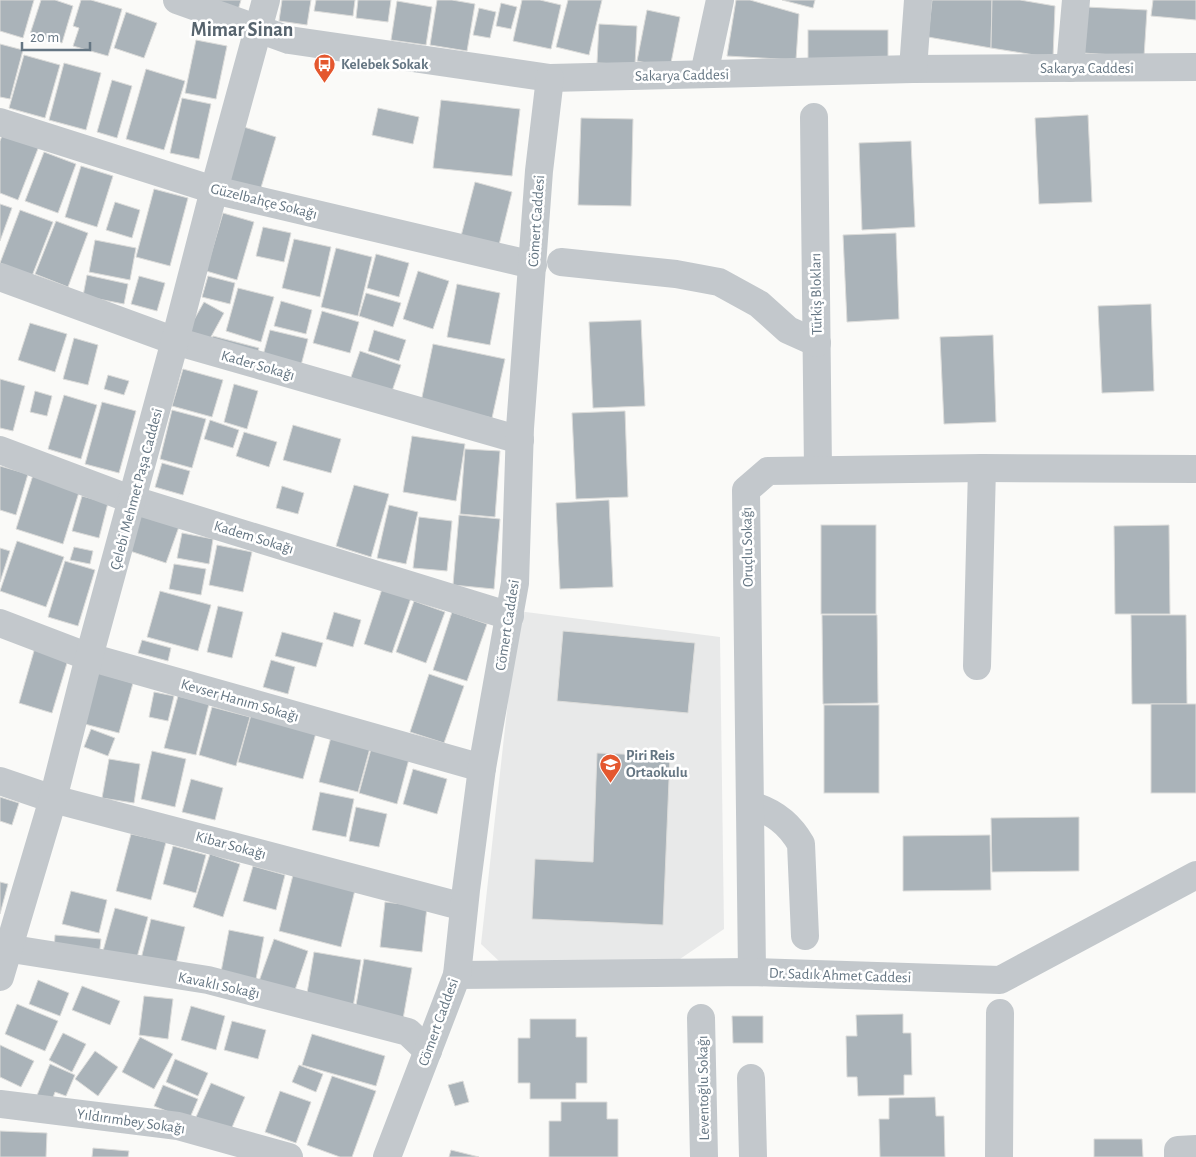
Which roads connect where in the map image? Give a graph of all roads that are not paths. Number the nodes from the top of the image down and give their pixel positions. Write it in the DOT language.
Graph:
graph roads {
  1 [pos="178,0"];
  2 [pos="266,0"];
  3 [pos="918,0"];
  4 [pos="1076,0"];
  5 [pos="714,2"];
  6 [pos="258,28"];
  7 [pos="1196,67"];
  8 [pos="1070,68"];
  9 [pos="913,69"];
  10 [pos="704,74"];
  11 [pos="550,78"];
  12 [pos="814,117"];
  13 [pos="0,122"];
  14 [pos="214,190"];
  15 [pos="561,262"];
  16 [pos="533,265"];
  17 [pos="0,277"];
  18 [pos="175,341"];
  19 [pos="817,343"];
  20 [pos="520,440"];
  21 [pos="0,450"];
  22 [pos="982,468"];
  23 [pos="1196,469"];
  24 [pos="818,470"];
  25 [pos="133,500"];
  26 [pos="510,616"];
  27 [pos="0,623"];
  28 [pos="89,657"];
  29 [pos="977,666"];
  30 [pos="482,768"];
  31 [pos="0,781"];
  32 [pos="53,799"];
  33 [pos="750,806"];
  34 [pos="1196,875"];
  35 [pos="464,907"];
  36 [pos="805,936"];
  37 [pos="4,948"];
  38 [pos="752,972"];
  39 [pos="456,975"];
  40 [pos="0,977"];
  41 [pos="1000,1013"];
  42 [pos="701,1018"];
  43 [pos="428,1051"];
  44 [pos="751,1078"];
  45 [pos="0,1104"];
  46 [pos="1196,1149"];
  47 [pos="289,1157"];
  48 [pos="387,1157"];
  49 [pos="704,1157"];
  50 [pos="754,1157"];
  51 [pos="999,1157"];
  52 [pos="1178,1157"];
  1 -- 6 [label="street, Sakarya Caddesi"];
  2 -- 6 [label="street, Çelebi Mehmet Paşa Caddesi"];
  3 -- 9 [label="street"];
  4 -- 8 [label="street"];
  5 -- 10 [label="street"];
  6 -- 11 [label="street, Sakarya Caddesi"];
  6 -- 14 [label="street, Çelebi Mehmet Paşa Caddesi"];
  7 -- 8 [label="street, Sakarya Caddesi"];
  8 -- 9 [label="street, Sakarya Caddesi"];
  9 -- 10 [label="street, Sakarya Caddesi"];
  10 -- 11 [label="street, Sakarya Caddesi"];
  11 -- 16 [label="street, Cömert Caddesi"];
  12 -- 19 [label="street, Türkiş Blokları"];
  13 -- 14 [label="street, Güzelbahçe Sokağı"];
  14 -- 16 [label="street, Güzelbahçe Sokağı"];
  14 -- 18 [label="street, Çelebi Mehmet Paşa Caddesi"];
  15 -- 19 [label="street"];
  16 -- 20 [label="street, Cömert Caddesi"];
  17 -- 18 [label="street, Kader Sokağı"];
  18 -- 20 [label="street, Kader Sokağı"];
  18 -- 25 [label="street, Çelebi Mehmet Paşa Caddesi"];
  19 -- 24 [label="street, Türkiş Blokları"];
  20 -- 26 [label="street, Cömert Caddesi"];
  21 -- 25 [label="street, Kadem Sokağı"];
  22 -- 23 [label="street, Oruçlu Sokağı"];
  22 -- 24 [label="street, Oruçlu Sokağı"];
  22 -- 29 [label="street"];
  24 -- 33 [label="street, Oruçlu Sokağı"];
  25 -- 26 [label="street, Kadem Sokağı"];
  25 -- 28 [label="street, Çelebi Mehmet Paşa Caddesi"];
  26 -- 30 [label="street, Cömert Caddesi"];
  27 -- 28 [label="street, Kevser Hanım Sokağı"];
  28 -- 30 [label="street, Kevser Hanım Sokağı"];
  28 -- 32 [label="street, Çelebi Mehmet Paşa Caddesi"];
  30 -- 35 [label="street, Cömert Caddesi"];
  31 -- 32 [label="street, Kibar Sokağı"];
  32 -- 35 [label="street, Kibar Sokağı"];
  32 -- 37 [label="street, Çelebi Mehmet Paşa Caddesi"];
  33 -- 36 [label="street"];
  33 -- 38 [label="street, Oruçlu Sokağı"];
  34 -- 38 [label="street, Dr. Sadık Ahmet Caddesi"];
  35 -- 39 [label="street, Cömert Caddesi"];
  37 -- 40 [label="street, Çelebi Mehmet Paşa Caddesi"];
  37 -- 43 [label="street, Kavaklı Sokağı"];
  38 -- 39 [label="street, Dr. Sadık Ahmet Caddesi"];
  39 -- 43 [label="street, Cömert Caddesi"];
  41 -- 51 [label="street"];
  42 -- 49 [label="street, Leventoğlu Sokağı"];
  43 -- 48 [label="street, Cömert Caddesi"];
  44 -- 50 [label="street"];
  45 -- 47 [label="street, Yıldırımbey Sokağı"];
  46 -- 52 [label="street"];
}
